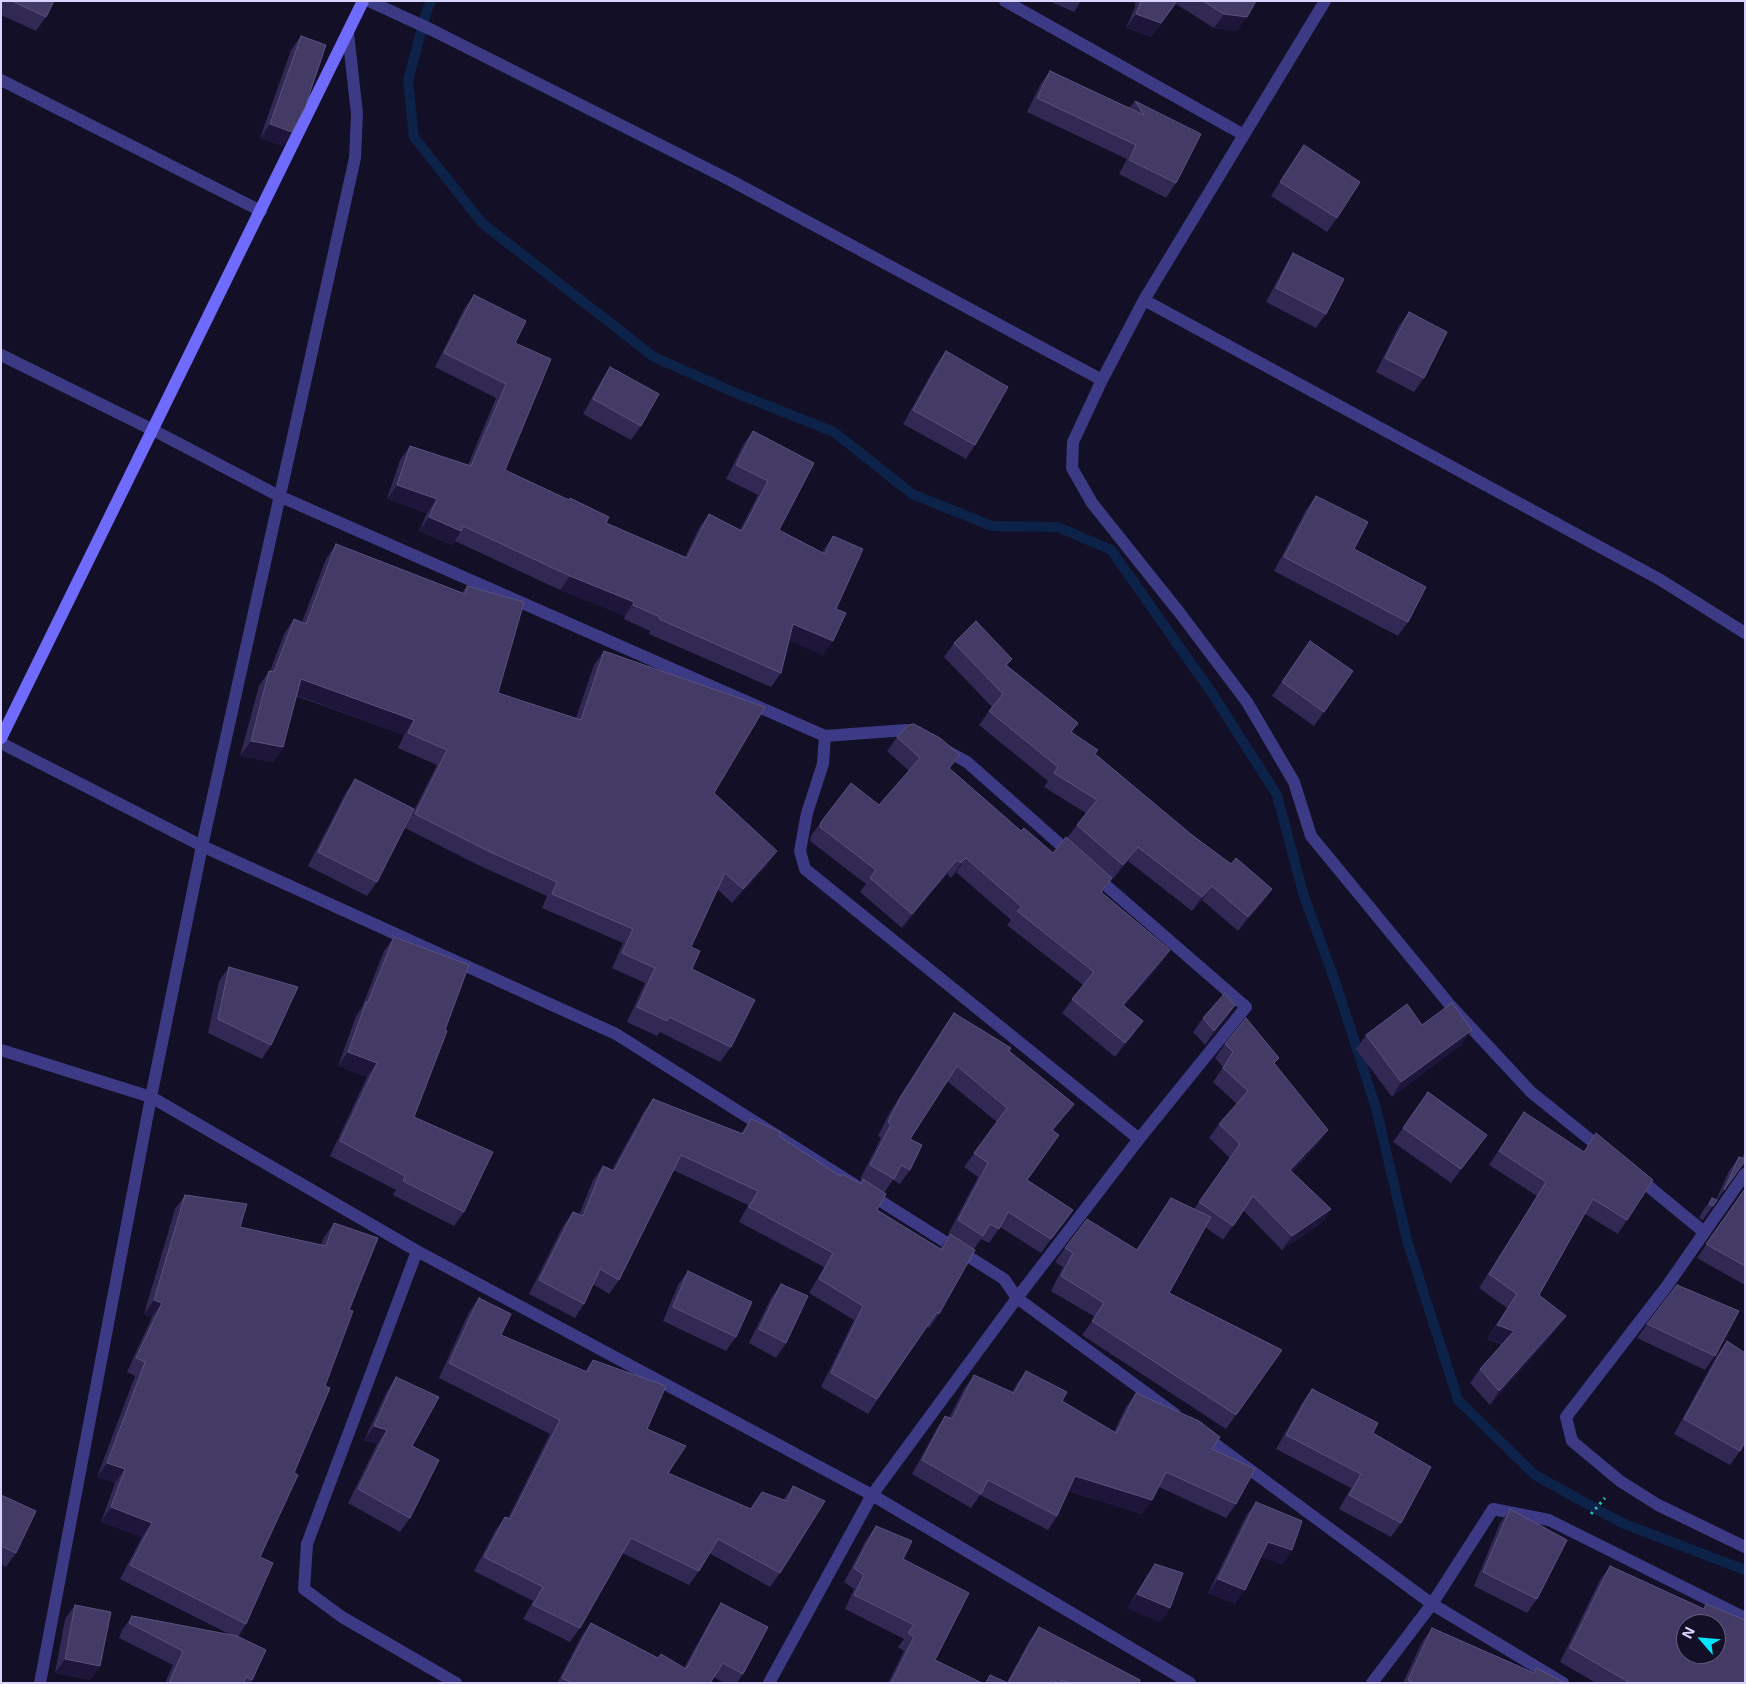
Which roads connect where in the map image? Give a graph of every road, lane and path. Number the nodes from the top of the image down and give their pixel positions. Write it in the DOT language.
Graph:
graph roads {
  1 [pos="363,1"];
  2 [pos="369,1"];
  3 [pos="1005,1"];
  4 [pos="1325,1"];
  5 [pos="348,34"];
  6 [pos="1,80"];
  7 [pos="1244,135"];
  8 [pos="261,211"];
  9 [pos="1144,300"];
  10 [pos="1,355"];
  11 [pos="1102,380"];
  12 [pos="153,430"];
  13 [pos="279,496"];
  14 [pos="1745,633"];
  15 [pos="825,736"];
  16 [pos="1,738"];
  17 [pos="1,743"];
  18 [pos="202,846"];
  19 [pos="1,1050"];
  20 [pos="151,1097"];
  21 [pos="1139,1140"];
  22 [pos="1611,1156"];
  23 [pos="1625,1167"];
  24 [pos="1745,1174"];
  25 [pos="1704,1232"];
  26 [pos="417,1251"];
  27 [pos="1017,1298"];
  28 [pos="1620,1480"];
  29 [pos="872,1495"];
  30 [pos="1574,1533"];
  31 [pos="1743,1542"];
  32 [pos="1432,1604"];
  33 [pos="1745,1618"];
  34 [pos="40,1683"];
  35 [pos="456,1683"];
  36 [pos="769,1683"];
  37 [pos="1190,1683"];
  38 [pos="1372,1683"];
  39 [pos="1563,1683"];
  1 -- 5 [label="street"];
  2 -- 11 [label="street"];
  3 -- 7 [label="street"];
  4 -- 7 [label="street"];
  5 -- 8 [label="street"];
  5 -- 13 [label="street"];
  6 -- 8 [label="street"];
  7 -- 9 [label="street"];
  8 -- 12 [label="street"];
  9 -- 11 [label="street"];
  9 -- 14 [label="street"];
  10 -- 12 [label="street"];
  11 -- 22 [label="street"];
  12 -- 13 [label="street"];
  12 -- 16 [label="street"];
  13 -- 15 [label="street"];
  13 -- 18 [label="street"];
  15 -- 21 [label="street"];
  15 -- 21 [label="street"];
  17 -- 18 [label="street"];
  18 -- 20 [label="street"];
  18 -- 27 [label="street"];
  19 -- 20 [label="street"];
  20 -- 26 [label="street"];
  20 -- 34 [label="street"];
  21 -- 27 [label="street"];
  23 -- 25 [label="street"];
  24 -- 25 [label="street"];
  25 -- 28 [label="street"];
  26 -- 29 [label="street"];
  26 -- 35 [label="street"];
  27 -- 29 [label="street"];
  27 -- 32 [label="street"];
  28 -- 30 [label="path"];
  28 -- 31 [label="street"];
  29 -- 36 [label="street"];
  29 -- 37 [label="street"];
  30 -- 32 [label="street"];
  30 -- 33 [label="street"];
  32 -- 38 [label="street"];
  32 -- 39 [label="street"];
}
